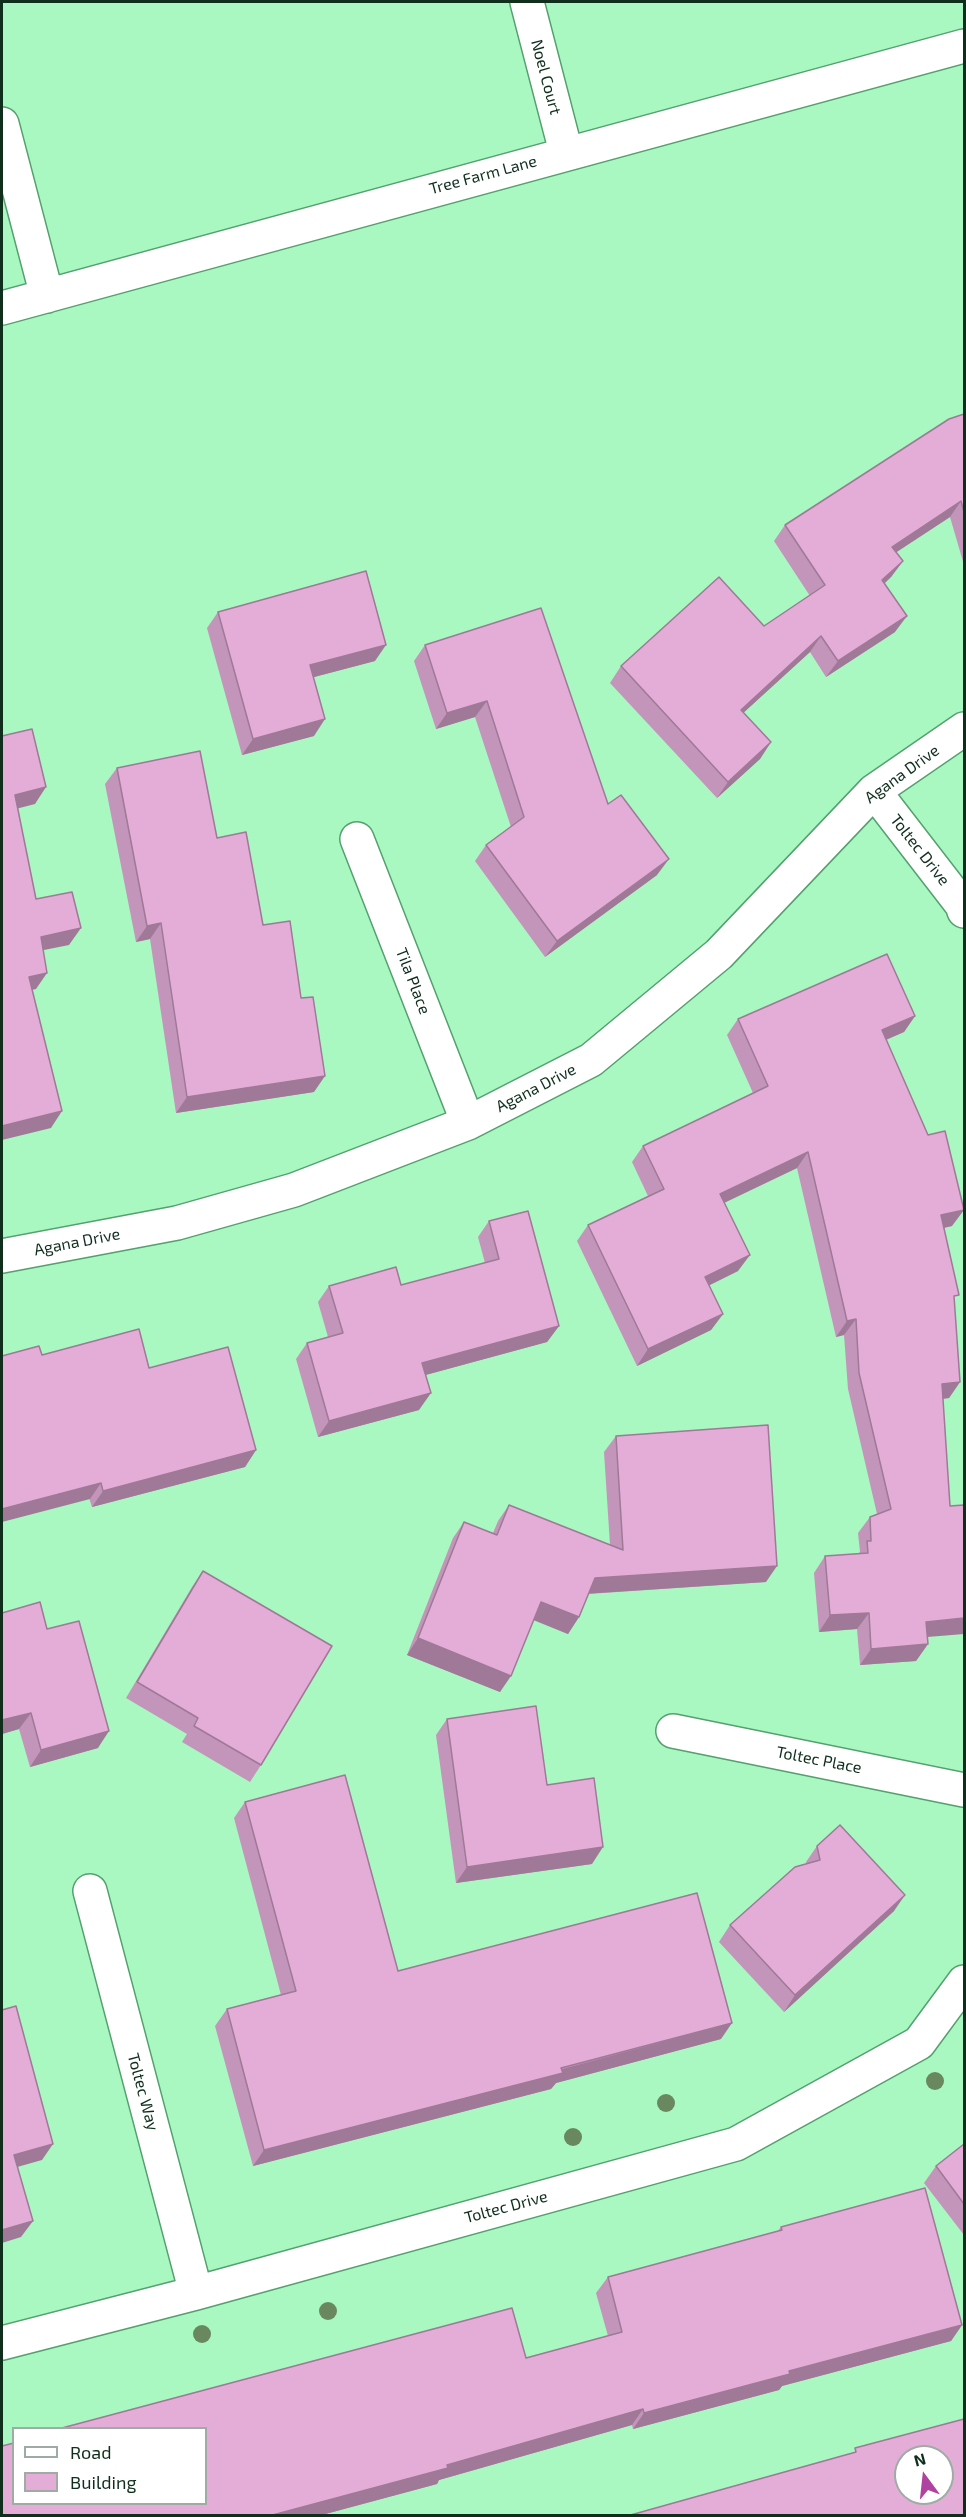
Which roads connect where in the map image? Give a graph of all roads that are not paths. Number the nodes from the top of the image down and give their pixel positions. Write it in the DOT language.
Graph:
graph roads {
  1 [pos="527,2"];
  2 [pos="964,46"];
  3 [pos="2,124"];
  4 [pos="566,152"];
  5 [pos="47,296"];
  6 [pos="2,308"];
  7 [pos="964,729"];
  8 [pos="874,791"];
  9 [pos="357,839"];
  10 [pos="964,911"];
  11 [pos="468,1123"];
  12 [pos="2,1256"];
  13 [pos="673,1731"];
  14 [pos="964,1790"];
  15 [pos="90,1892"];
  16 [pos="964,1982"];
  17 [pos="196,2293"];
  18 [pos="2,2343"];
  1 -- 4 [label="street, Noel Court"];
  2 -- 4 [label="street, Tree Farm Lane"];
  3 -- 5 [label="street"];
  4 -- 5 [label="street, Tree Farm Lane"];
  5 -- 6 [label="street, Tree Farm Lane"];
  7 -- 8 [label="street, Agana Drive"];
  8 -- 10 [label="street, Toltec Drive"];
  8 -- 11 [label="street, Agana Drive"];
  9 -- 11 [label="street, Tila Place"];
  11 -- 12 [label="street, Agana Drive"];
  13 -- 14 [label="street, Toltec Place"];
  15 -- 17 [label="street, Toltec Way"];
  16 -- 17 [label="street, Toltec Drive"];
  17 -- 18 [label="street, Toltec Drive"];
}
